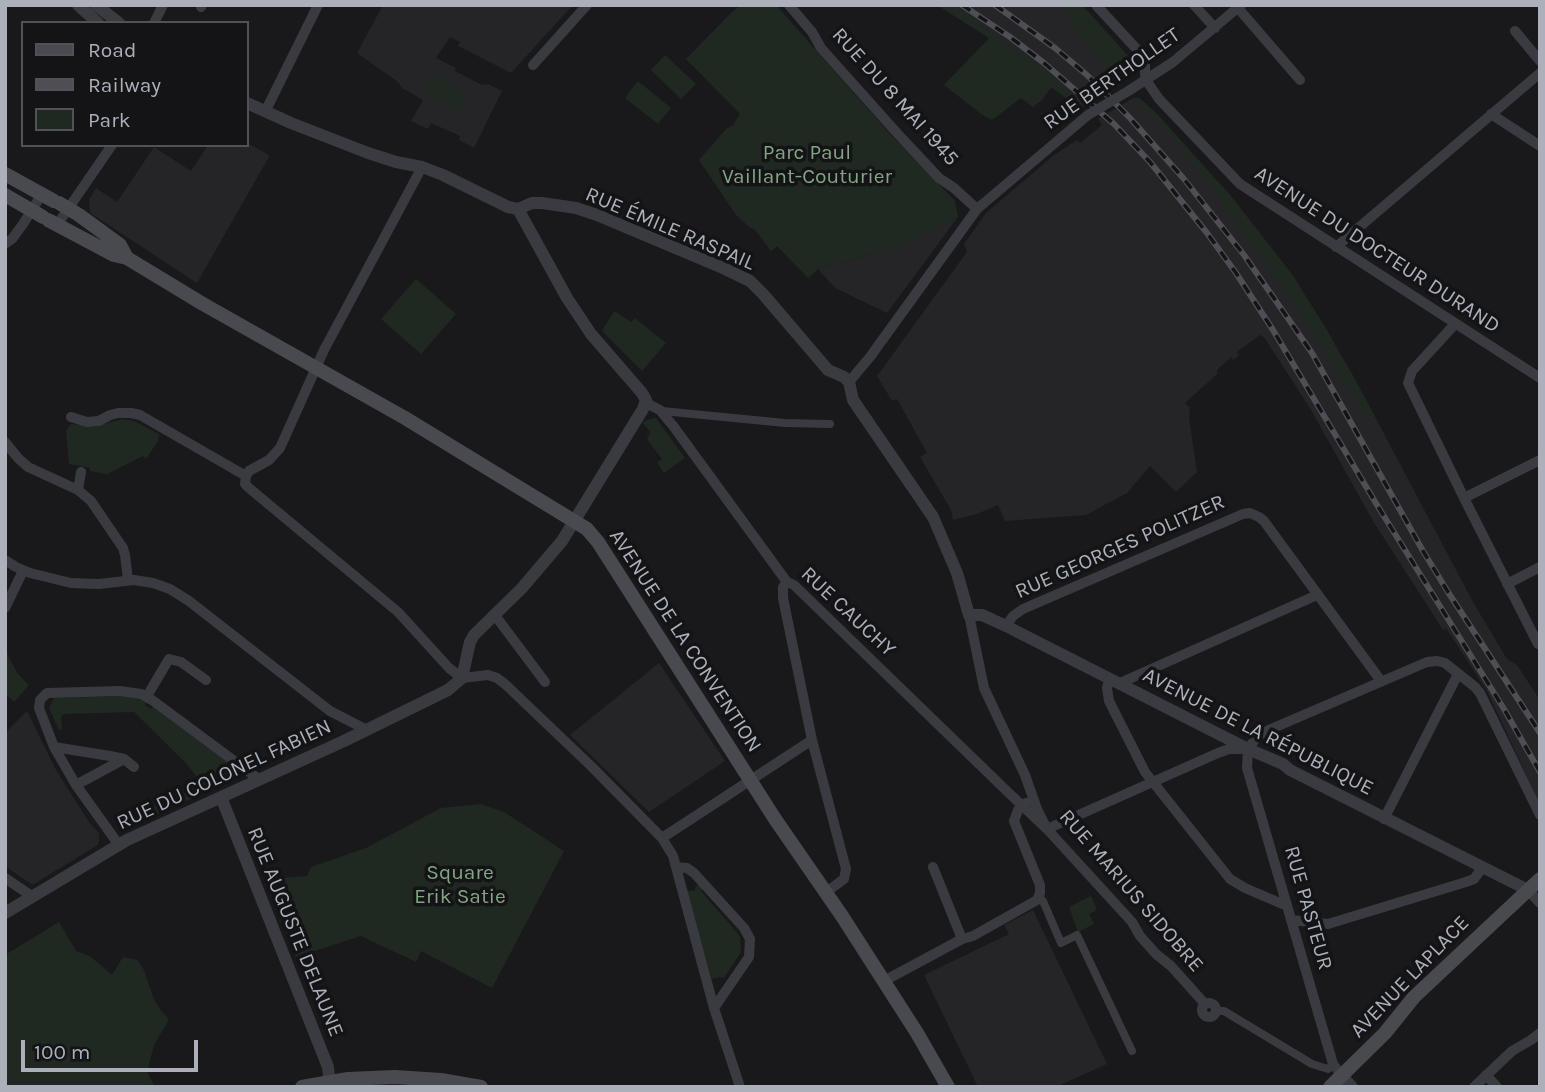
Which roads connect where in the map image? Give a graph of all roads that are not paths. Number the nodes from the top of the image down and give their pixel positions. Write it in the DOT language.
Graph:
graph roads {
  1 [pos="78,5"];
  2 [pos="96,5"];
  3 [pos="163,5"];
  4 [pos="318,5"];
  5 [pos="587,5"];
  6 [pos="789,5"];
  7 [pos="1096,5"];
  8 [pos="1194,5"];
  9 [pos="1240,6"];
  10 [pos="96,21"];
  11 [pos="116,21"];
  12 [pos="155,21"];
  13 [pos="1214,28"];
  14 [pos="1515,31"];
  15 [pos="1540,61"];
  16 [pos="533,65"];
  17 [pos="1540,73"];
  18 [pos="1146,80"];
  19 [pos="1300,80"];
  20 [pos="248,104"];
  21 [pos="265,112"];
  22 [pos="1491,114"];
  23 [pos="1540,146"];
  24 [pos="111,147"];
  25 [pos="422,167"];
  26 [pos="5,174"];
  27 [pos="5,195"];
  28 [pos="56,202"];
  29 [pos="518,209"];
  30 [pos="977,209"];
  31 [pos="45,218"];
  32 [pos="5,244"];
  33 [pos="1336,247"];
  34 [pos="127,258"];
  35 [pos="1455,324"];
  36 [pos="315,368"];
  37 [pos="1540,378"];
  38 [pos="849,383"];
  39 [pos="646,402"];
  40 [pos="662,411"];
  41 [pos="71,417"];
  42 [pos="830,424"];
  43 [pos="5,442"];
  44 [pos="1540,460"];
  45 [pos="81,472"];
  46 [pos="246,476"];
  47 [pos="78,490"];
  48 [pos="1464,498"];
  49 [pos="575,520"];
  50 [pos="5,559"];
  51 [pos="1540,567"];
  52 [pos="23,570"];
  53 [pos="128,580"];
  54 [pos="787,582"];
  55 [pos="1507,584"];
  56 [pos="1317,595"];
  57 [pos="5,608"];
  58 [pos="494,614"];
  59 [pos="969,615"];
  60 [pos="1006,626"];
  61 [pos="1536,646"];
  62 [pos="1458,674"];
  63 [pos="463,678"];
  64 [pos="206,680"];
  65 [pos="1114,681"];
  66 [pos="1381,681"];
  67 [pos="545,682"];
  68 [pos="147,696"];
  69 [pos="367,730"];
  70 [pos="812,740"];
  71 [pos="54,747"];
  72 [pos="1248,749"];
  73 [pos="124,759"];
  74 [pos="134,767"];
  75 [pos="750,779"];
  76 [pos="260,780"];
  77 [pos="1153,782"];
  78 [pos="76,785"];
  79 [pos="1032,795"];
  80 [pos="221,797"];
  81 [pos="1022,806"];
  82 [pos="1540,815"];
  83 [pos="1384,818"];
  84 [pos="1048,829"];
  85 [pos="662,838"];
  86 [pos="119,845"];
  87 [pos="676,867"];
  88 [pos="933,867"];
  89 [pos="1482,868"];
  90 [pos="5,878"];
  91 [pos="1540,879"];
  92 [pos="1528,890"];
  93 [pos="825,893"];
  94 [pos="33,897"];
  95 [pos="1039,897"];
  96 [pos="1540,903"];
  97 [pos="1287,906"];
  98 [pos="5,913"];
  99 [pos="1291,920"];
  100 [pos="962,939"];
  101 [pos="884,981"];
  102 [pos="715,1008"];
  103 [pos="1216,1011"];
  104 [pos="1540,1033"];
  105 [pos="1132,1051"];
  106 [pos="1486,1075"];
  107 [pos="1342,1076"];
  108 [pos="326,1084"];
  109 [pos="947,1085"];
  110 [pos="302,1087"];
  111 [pos="395,1087"];
  112 [pos="413,1087"];
  113 [pos="481,1087"];
  114 [pos="740,1087"];
  115 [pos="1331,1087"];
  116 [pos="1474,1087"];
  117 [pos="1497,1087"];
  1 -- 10 [label="street"];
  2 -- 11 [label="street"];
  3 -- 12 [label="street"];
  4 -- 21 [label="street"];
  5 -- 16 [label="street"];
  6 -- 30 [label="street, RUE DU 8 MAI 1945"];
  7 -- 18 [label="street"];
  8 -- 13 [label="street"];
  9 -- 13 [label="street, RUE BERTHOLLET"];
  9 -- 19 [label="street"];
  13 -- 18 [label="street, RUE BERTHOLLET"];
  14 -- 15 [label="street"];
  17 -- 22 [label="street"];
  18 -- 30 [label="street, RUE BERTHOLLET, bridge"];
  18 -- 33 [label="street, AVENUE DU DOCTEUR DURAND"];
  20 -- 21 [label="street, RUE ÉMILE RASPAIL"];
  21 -- 25 [label="street, RUE ÉMILE RASPAIL"];
  22 -- 23 [label="street"];
  22 -- 33 [label="street"];
  24 -- 28 [label="street"];
  25 -- 29 [label="street, RUE ÉMILE RASPAIL"];
  25 -- 36 [label="street"];
  26 -- 28 [label="main road, AVENUE DE LA CONVENTION"];
  27 -- 31 [label="main road, AVENUE DE LA CONVENTION"];
  28 -- 31 [label="street"];
  28 -- 31 [label="street"];
  28 -- 34 [label="main road, AVENUE DE LA CONVENTION"];
  29 -- 38 [label="street, RUE ÉMILE RASPAIL"];
  29 -- 39 [label="street, RUE CAUCHY"];
  30 -- 38 [label="street, RUE BERTHOLLET"];
  31 -- 32 [label="street"];
  31 -- 34 [label="main road, AVENUE DE LA CONVENTION"];
  33 -- 35 [label="street, AVENUE DU DOCTEUR DURAND"];
  34 -- 36 [label="main road, AVENUE DE LA CONVENTION"];
  35 -- 37 [label="street, AVENUE DU DOCTEUR DURAND"];
  35 -- 48 [label="street"];
  36 -- 46 [label="street"];
  36 -- 49 [label="main road, AVENUE DE LA CONVENTION"];
  38 -- 59 [label="street, RUE MARIUS SIDOBRE"];
  39 -- 40 [label="street, RUE CAUCHY"];
  39 -- 49 [label="street"];
  40 -- 42 [label="street"];
  40 -- 54 [label="street, RUE CAUCHY"];
  41 -- 46 [label="street"];
  43 -- 47 [label="street"];
  44 -- 48 [label="street"];
  45 -- 47 [label="street"];
  46 -- 63 [label="street"];
  47 -- 53 [label="street"];
  48 -- 55 [label="street"];
  49 -- 58 [label="street"];
  49 -- 75 [label="main road, AVENUE DE LA CONVENTION"];
  50 -- 52 [label="street"];
  51 -- 55 [label="street"];
  52 -- 53 [label="street"];
  52 -- 57 [label="street"];
  53 -- 69 [label="street"];
  54 -- 70 [label="street"];
  54 -- 81 [label="street, RUE CAUCHY"];
  55 -- 61 [label="street"];
  56 -- 60 [label="street, RUE GEORGES POLITZER"];
  56 -- 65 [label="street"];
  56 -- 66 [label="street, RUE GEORGES POLITZER"];
  58 -- 63 [label="street"];
  58 -- 67 [label="street"];
  59 -- 60 [label="street, AVENUE DE LA RÉPUBLIQUE"];
  59 -- 79 [label="street, RUE MARIUS SIDOBRE"];
  60 -- 65 [label="street, AVENUE DE LA RÉPUBLIQUE"];
  62 -- 66 [label="street"];
  62 -- 82 [label="street"];
  62 -- 83 [label="street"];
  63 -- 69 [label="street, RUE DU COLONEL FABIEN"];
  63 -- 85 [label="street"];
  64 -- 68 [label="street"];
  65 -- 72 [label="street, AVENUE DE LA RÉPUBLIQUE"];
  65 -- 77 [label="street"];
  66 -- 72 [label="street"];
  68 -- 71 [label="street"];
  68 -- 76 [label="street"];
  69 -- 76 [label="street, RUE DU COLONEL FABIEN"];
  70 -- 75 [label="street"];
  70 -- 93 [label="street"];
  71 -- 73 [label="street"];
  71 -- 78 [label="street"];
  72 -- 77 [label="street"];
  72 -- 83 [label="street, AVENUE DE LA RÉPUBLIQUE"];
  72 -- 97 [label="street, RUE PASTEUR"];
  73 -- 74 [label="street"];
  73 -- 78 [label="street"];
  75 -- 85 [label="street"];
  75 -- 93 [label="main road, AVENUE DE LA CONVENTION"];
  76 -- 80 [label="street, RUE DU COLONEL FABIEN"];
  77 -- 84 [label="street"];
  77 -- 97 [label="street"];
  78 -- 86 [label="street"];
  79 -- 81 [label="street"];
  79 -- 84 [label="street, RUE MARIUS SIDOBRE"];
  80 -- 86 [label="street, RUE DU COLONEL FABIEN"];
  80 -- 108 [label="street, RUE AUGUSTE DELAUNE"];
  81 -- 84 [label="street, RUE CAUCHY"];
  81 -- 95 [label="street"];
  83 -- 89 [label="street, AVENUE DE LA RÉPUBLIQUE"];
  84 -- 103 [label="street, RUE MARIUS SIDOBRE"];
  85 -- 87 [label="street"];
  86 -- 94 [label="street, RUE DU COLONEL FABIEN"];
  87 -- 102 [label="street"];
  87 -- 102 [label="street"];
  88 -- 100 [label="street"];
  89 -- 92 [label="street, AVENUE DE LA RÉPUBLIQUE"];
  89 -- 99 [label="street"];
  90 -- 94 [label="street"];
  91 -- 92 [label="main road, AVENUE LAPLACE"];
  92 -- 96 [label="street"];
  92 -- 107 [label="main road, AVENUE LAPLACE"];
  93 -- 101 [label="main road, AVENUE DE LA CONVENTION"];
  94 -- 98 [label="street, RUE DU COLONEL FABIEN"];
  95 -- 100 [label="street"];
  95 -- 105 [label="street"];
  97 -- 99 [label="street, RUE PASTEUR"];
  99 -- 107 [label="street, RUE PASTEUR"];
  100 -- 101 [label="street"];
  101 -- 109 [label="main road, AVENUE DE LA CONVENTION"];
  102 -- 114 [label="street"];
  103 -- 107 [label="street, RUE MARIUS SIDOBRE"];
  104 -- 106 [label="street"];
  106 -- 116 [label="street"];
  106 -- 117 [label="street"];
  107 -- 115 [label="main road, AVENUE LAPLACE"];
  108 -- 110 [label="main road"];
  108 -- 113 [label="main road"];
  111 -- 112 [label="main road"];
}
